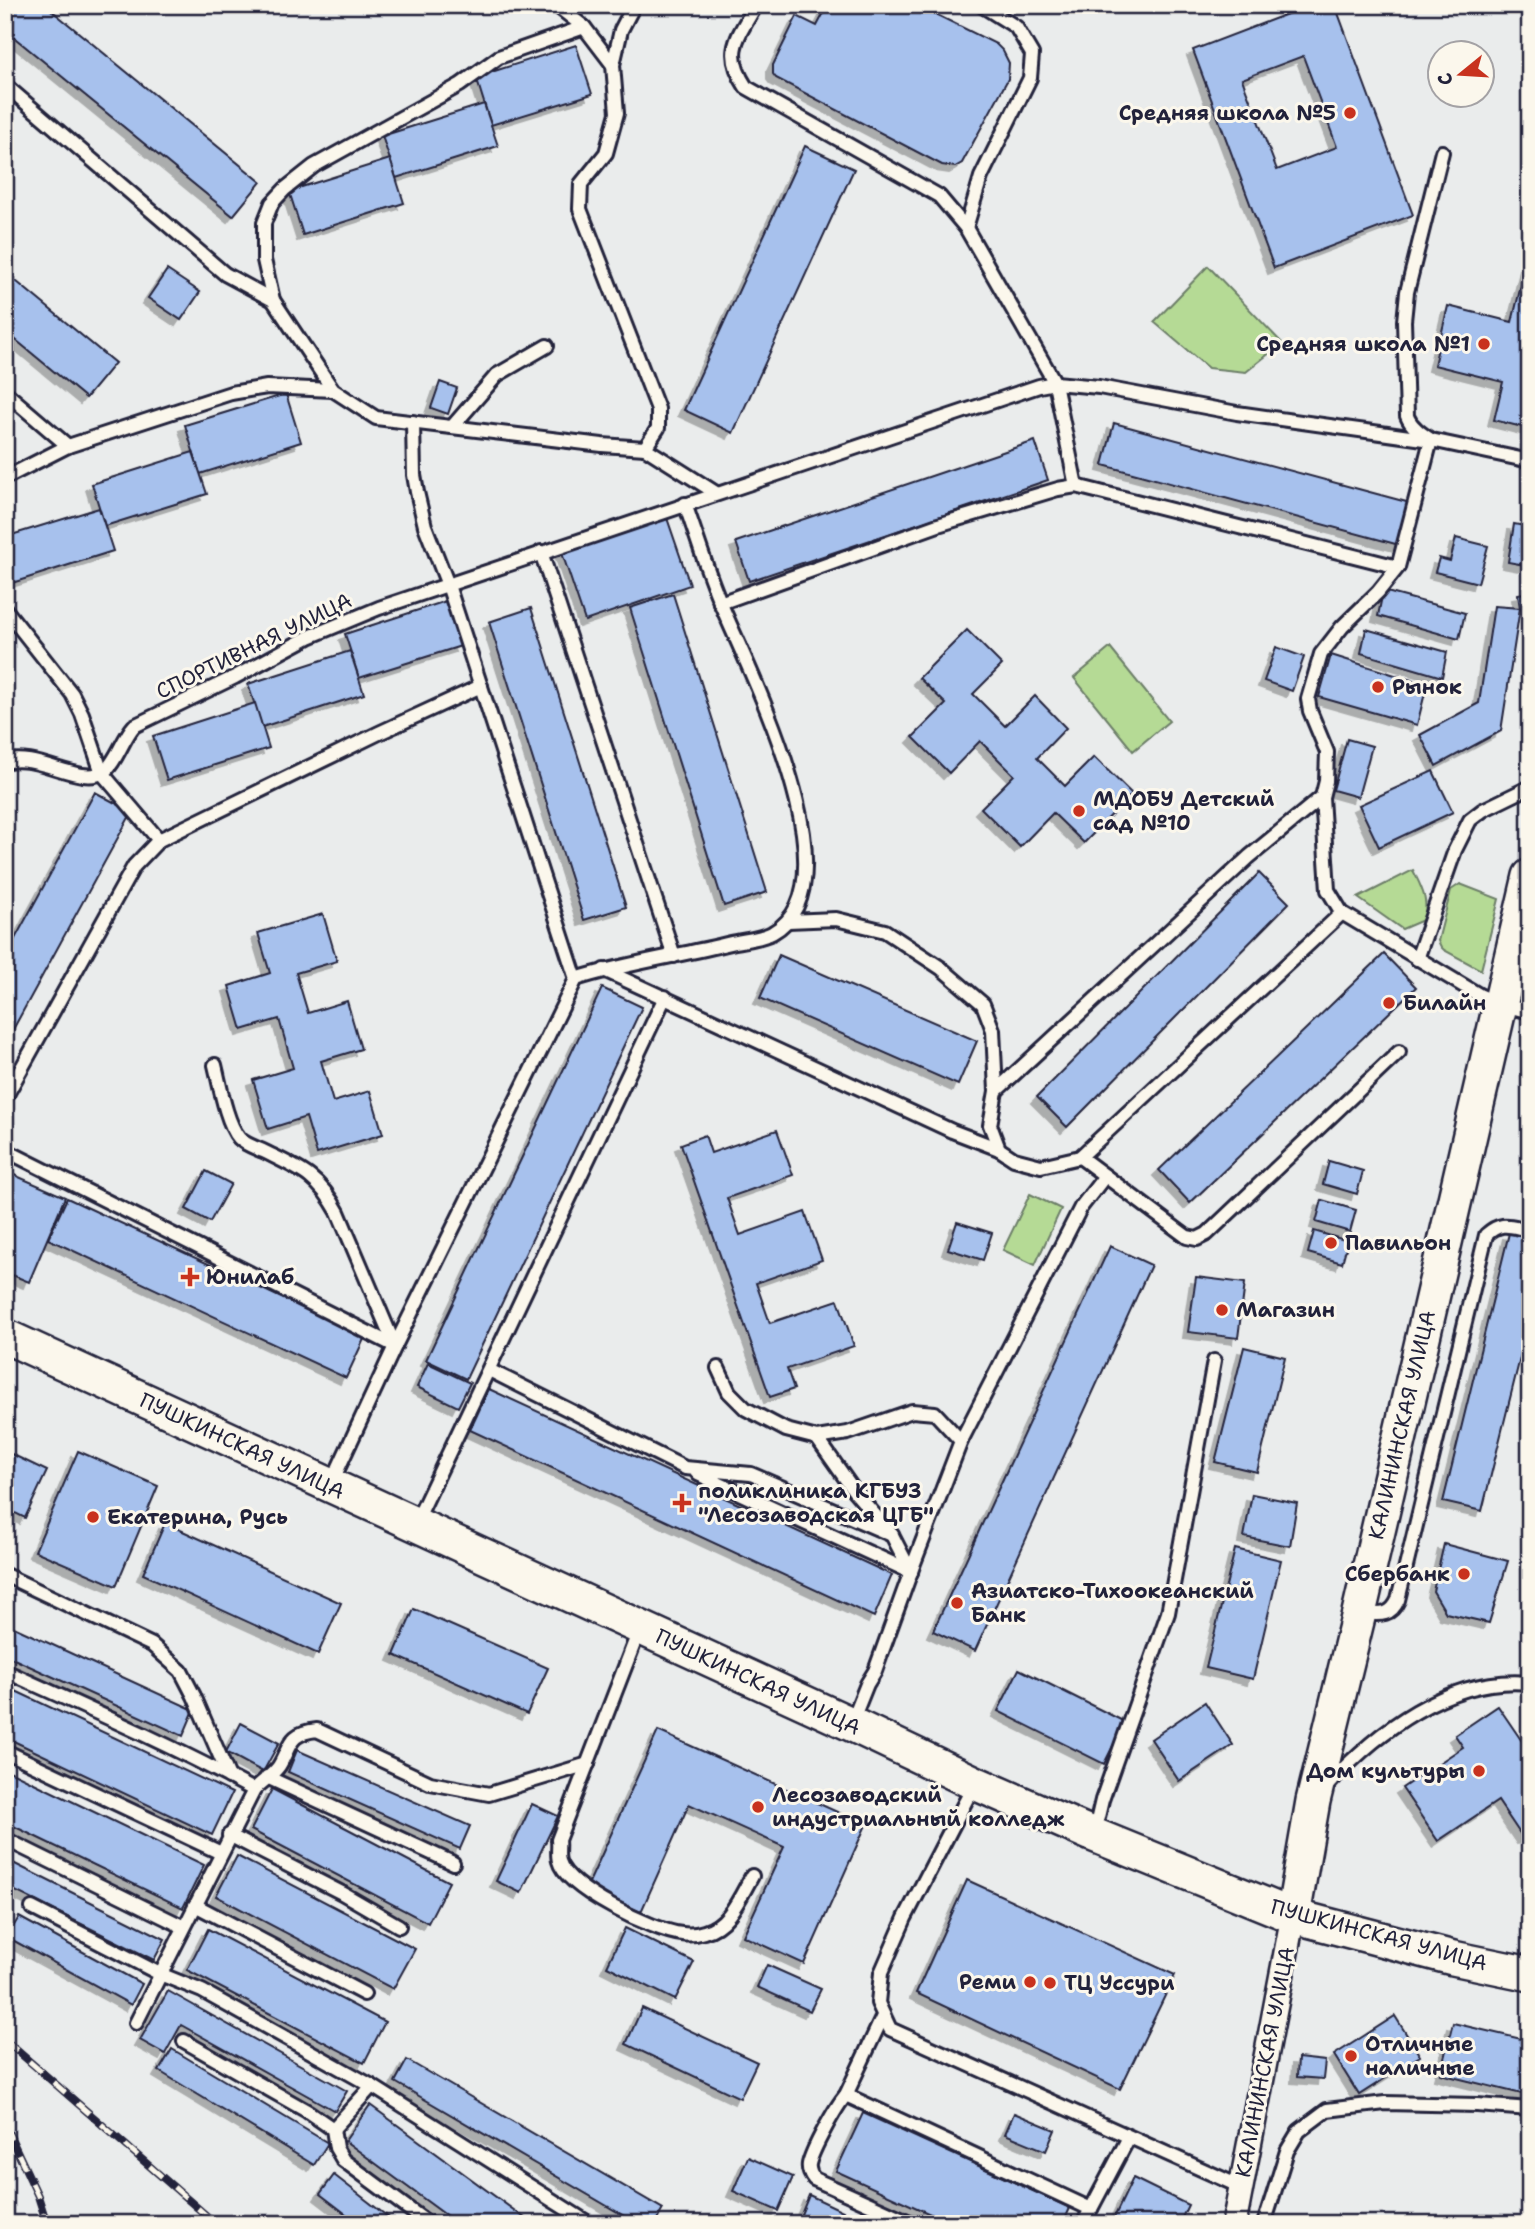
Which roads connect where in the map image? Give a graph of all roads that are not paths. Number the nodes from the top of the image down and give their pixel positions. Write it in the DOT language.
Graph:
graph roads {
  1 [pos="556,5"];
  2 [pos="634,5"];
  3 [pos="755,5"];
  4 [pos="981,5"];
  5 [pos="1001,11"];
  6 [pos="584,27"];
  7 [pos="613,65"];
  8 [pos="5,85"];
  9 [pos="1442,152"];
  10 [pos="966,228"];
  11 [pos="274,300"];
  12 [pos="547,346"];
  13 [pos="1055,383"];
  14 [pos="333,390"];
  15 [pos="5,392"];
  16 [pos="413,422"];
  17 [pos="452,427"];
  18 [pos="1431,440"];
  19 [pos="68,446"];
  20 [pos="645,448"];
  21 [pos="1530,461"];
  22 [pos="5,478"];
  23 [pos="1076,486"];
  24 [pos="716,493"];
  25 [pos="685,504"];
  26 [pos="541,552"];
  27 [pos="1398,567"];
  28 [pos="448,585"];
  29 [pos="720,603"];
  30 [pos="5,610"];
  31 [pos="481,686"];
  32 [pos="5,762"];
  33 [pos="102,773"];
  34 [pos="1530,786"];
  35 [pos="1322,797"];
  36 [pos="159,840"];
  37 [pos="1530,876"];
  38 [pos="1342,913"];
  39 [pos="788,921"];
  40 [pos="674,956"];
  41 [pos="1417,959"];
  42 [pos="604,970"];
  43 [pos="576,979"];
  44 [pos="665,997"];
  45 [pos="1515,1008"];
  46 [pos="1399,1052"];
  47 [pos="215,1065"];
  48 [pos="996,1091"];
  49 [pos="5,1098"];
  50 [pos="999,1149"];
  51 [pos="5,1150"];
  52 [pos="1080,1157"];
  53 [pos="1105,1176"];
  54 [pos="1530,1230"];
  55 [pos="5,1336"];
  56 [pos="395,1346"];
  57 [pos="1214,1361"];
  58 [pos="718,1368"];
  59 [pos="489,1370"];
  60 [pos="817,1438"];
  61 [pos="961,1441"];
  62 [pos="685,1468"];
  63 [pos="330,1486"];
  64 [pos="414,1525"];
  65 [pos="891,1535"];
  66 [pos="911,1572"];
  67 [pos="5,1575"];
  68 [pos="1359,1613"];
  69 [pos="640,1628"];
  70 [pos="5,1671"];
  71 [pos="1530,1683"];
  72 [pos="851,1724"];
  73 [pos="5,1751"];
  74 [pos="587,1764"];
  75 [pos="229,1777"];
  76 [pos="267,1777"];
  77 [pos="975,1783"];
  78 [pos="254,1790"];
  79 [pos="1313,1801"];
  80 [pos="229,1835"];
  81 [pos="1094,1835"];
  82 [pos="5,1839"];
  83 [pos="221,1853"];
  84 [pos="453,1863"];
  85 [pos="752,1876"];
  86 [pos="195,1905"];
  87 [pos="32,1908"];
  88 [pos="1293,1916"];
  89 [pos="399,1926"];
  90 [pos="184,1927"];
  91 [pos="160,1974"];
  92 [pos="1530,1974"];
  93 [pos="364,1994"];
  94 [pos="883,2016"];
  95 [pos="136,2023"];
  96 [pos="184,2041"];
  97 [pos="373,2086"];
  98 [pos="846,2095"];
  99 [pos="1530,2109"];
  100 [pos="333,2129"];
  101 [pos="1129,2137"];
  102 [pos="1241,2187"];
  103 [pos="1091,2208"];
  104 [pos="429,2224"];
  105 [pos="590,2224"];
  106 [pos="914,2224"];
  107 [pos="1083,2224"];
  108 [pos="1234,2224"];
  109 [pos="1264,2224"];
  1 -- 6 [label="lane"];
  2 -- 7 [label="lane"];
  3 -- 10 [label="lane"];
  4 -- 5 [label="lane"];
  5 -- 10 [label="lane"];
  6 -- 7 [label="lane"];
  6 -- 11 [label="lane"];
  7 -- 20 [label="lane"];
  8 -- 11 [label="lane"];
  9 -- 18 [label="lane"];
  10 -- 13 [label="lane"];
  11 -- 14 [label="lane"];
  12 -- 17 [label="lane"];
  13 -- 18 [label="lane, СПОРТИВНАЯ УЛИЦА"];
  13 -- 23 [label="lane"];
  13 -- 24 [label="lane, СПОРТИВНАЯ УЛИЦА"];
  14 -- 16 [label="lane"];
  14 -- 19 [label="lane"];
  15 -- 19 [label="lane"];
  16 -- 17 [label="lane"];
  16 -- 28 [label="lane"];
  17 -- 20 [label="lane"];
  18 -- 21 [label="lane, СПОРТИВНАЯ УЛИЦА"];
  18 -- 27 [label="lane"];
  19 -- 22 [label="lane"];
  20 -- 24 [label="lane"];
  23 -- 27 [label="lane"];
  23 -- 29 [label="lane"];
  24 -- 25 [label="lane, СПОРТИВНАЯ УЛИЦА"];
  25 -- 26 [label="lane, СПОРТИВНАЯ УЛИЦА"];
  25 -- 29 [label="lane"];
  26 -- 28 [label="lane, СПОРТИВНАЯ УЛИЦА"];
  26 -- 40 [label="lane"];
  27 -- 35 [label="lane"];
  28 -- 31 [label="lane"];
  28 -- 33 [label="lane, СПОРТИВНАЯ УЛИЦА"];
  29 -- 39 [label="lane"];
  30 -- 33 [label="lane"];
  31 -- 36 [label="lane"];
  31 -- 43 [label="lane"];
  32 -- 33 [label="lane"];
  33 -- 36 [label="lane"];
  34 -- 41 [label="lane"];
  35 -- 38 [label="lane"];
  35 -- 48 [label="lane"];
  36 -- 49 [label="lane"];
  37 -- 45 [label="main road, КАЛИНИНСКАЯ УЛИЦА"];
  38 -- 41 [label="lane"];
  38 -- 52 [label="lane"];
  39 -- 40 [label="lane"];
  39 -- 48 [label="lane"];
  40 -- 42 [label="lane"];
  41 -- 45 [label="lane"];
  42 -- 43 [label="lane"];
  42 -- 44 [label="lane"];
  43 -- 56 [label="lane"];
  44 -- 50 [label="lane"];
  44 -- 59 [label="lane"];
  45 -- 68 [label="main road, КАЛИНИНСКАЯ УЛИЦА"];
  46 -- 53 [label="lane"];
  47 -- 56 [label="lane"];
  48 -- 50 [label="lane"];
  50 -- 52 [label="lane"];
  51 -- 56 [label="lane"];
  52 -- 53 [label="lane"];
  53 -- 61 [label="lane"];
  54 -- 68 [label="lane"];
  55 -- 63 [label="main road, ПУШКИНСКАЯ УЛИЦА"];
  56 -- 63 [label="lane"];
  57 -- 81 [label="lane"];
  58 -- 60 [label="lane"];
  59 -- 62 [label="lane"];
  59 -- 64 [label="lane"];
  60 -- 61 [label="lane"];
  60 -- 65 [label="lane"];
  61 -- 66 [label="lane"];
  62 -- 65 [label="lane"];
  62 -- 66 [label="lane"];
  63 -- 64 [label="main road, ПУШКИНСКАЯ УЛИЦА"];
  64 -- 69 [label="main road, ПУШКИНСКАЯ УЛИЦА"];
  65 -- 66 [label="lane"];
  66 -- 72 [label="lane"];
  67 -- 75 [label="lane"];
  68 -- 79 [label="main road, КАЛИНИНСКАЯ УЛИЦА"];
  69 -- 72 [label="main road, ПУШКИНСКАЯ УЛИЦА"];
  69 -- 74 [label="lane"];
  70 -- 75 [label="lane"];
  71 -- 79 [label="lane"];
  72 -- 77 [label="main road, ПУШКИНСКАЯ УЛИЦА"];
  73 -- 83 [label="lane"];
  74 -- 76 [label="lane"];
  74 -- 85 [label="lane"];
  75 -- 78 [label="lane"];
  76 -- 78 [label="lane"];
  76 -- 84 [label="lane"];
  77 -- 81 [label="main road, ПУШКИНСКАЯ УЛИЦА"];
  77 -- 94 [label="lane"];
  78 -- 80 [label="lane"];
  79 -- 88 [label="main road, КАЛИНИНСКАЯ УЛИЦА"];
  80 -- 83 [label="lane"];
  80 -- 89 [label="lane"];
  81 -- 88 [label="main road, ПУШКИНСКАЯ УЛИЦА"];
  82 -- 90 [label="lane"];
  83 -- 86 [label="lane"];
  86 -- 90 [label="lane"];
  86 -- 93 [label="lane"];
  87 -- 91 [label="lane"];
  88 -- 92 [label="main road, ПУШКИНСКАЯ УЛИЦА"];
  88 -- 102 [label="street, КАЛИНИНСКАЯ УЛИЦА"];
  90 -- 91 [label="lane"];
  91 -- 95 [label="lane"];
  91 -- 97 [label="lane"];
  94 -- 98 [label="lane"];
  94 -- 101 [label="lane"];
  96 -- 100 [label="lane"];
  97 -- 100 [label="lane"];
  97 -- 105 [label="lane"];
  98 -- 103 [label="lane"];
  98 -- 106 [label="lane"];
  99 -- 109 [label="lane"];
  100 -- 104 [label="lane"];
  101 -- 102 [label="lane"];
  101 -- 103 [label="lane"];
  102 -- 108 [label="street, КАЛИНИНСКАЯ УЛИЦА"];
  103 -- 107 [label="lane"];
}
